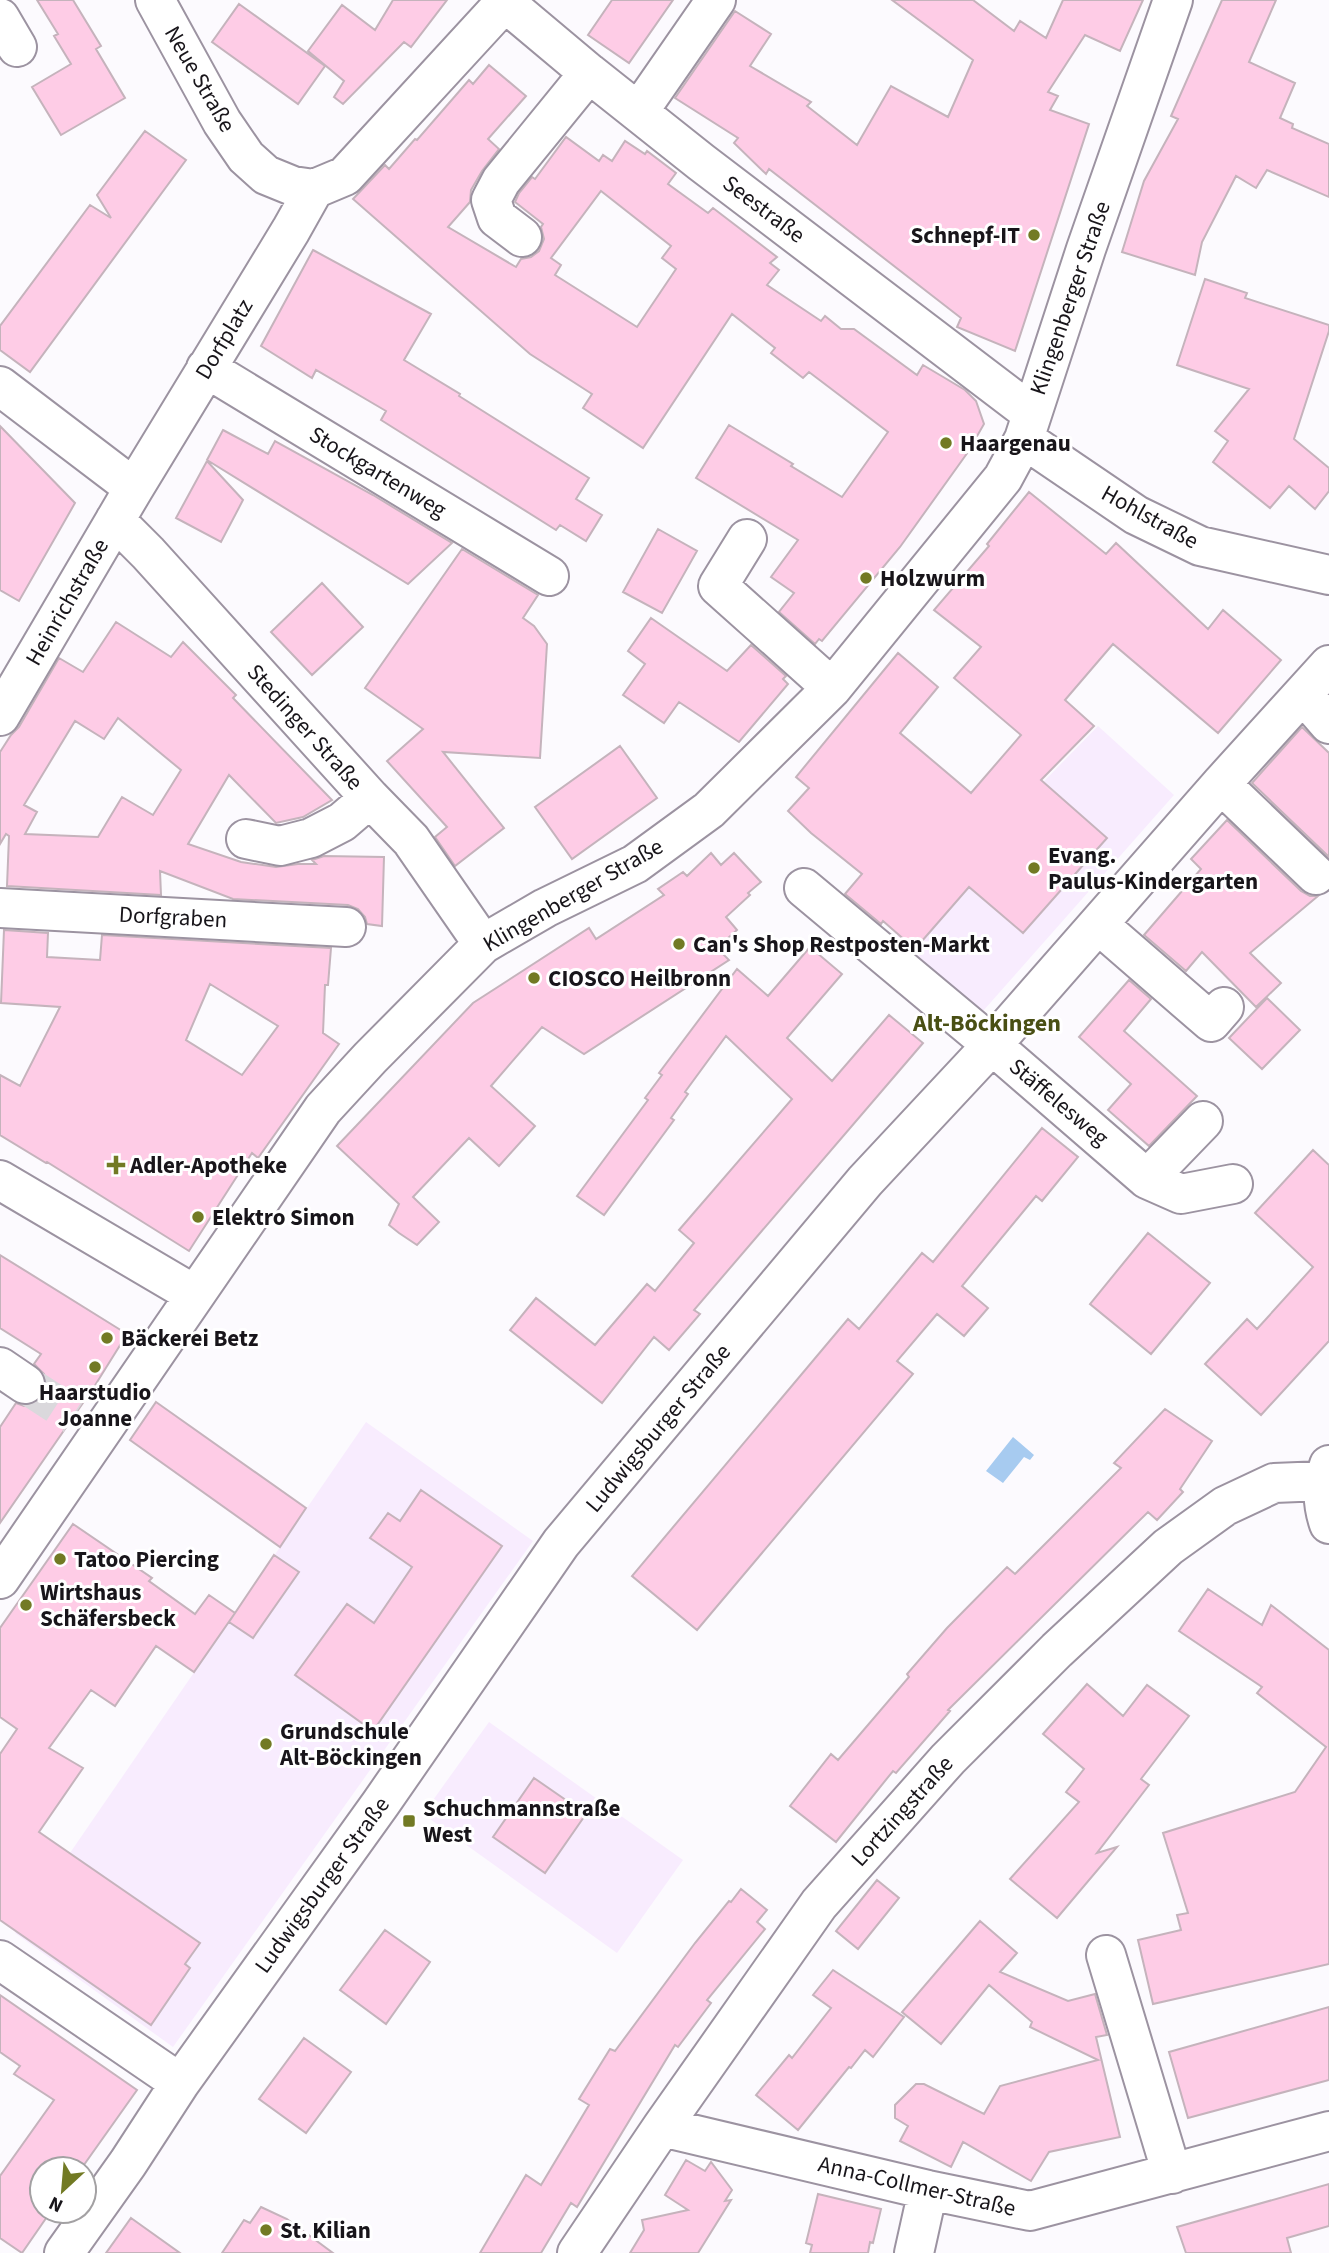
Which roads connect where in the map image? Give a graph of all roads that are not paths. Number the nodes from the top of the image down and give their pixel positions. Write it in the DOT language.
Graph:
graph roads {
  1 [pos="155,0"];
  2 [pos="716,0"];
  3 [pos="1173,0"];
  4 [pos="504,1"];
  5 [pos="589,73"];
  6 [pos="639,111"];
  7 [pos="314,189"];
  8 [pos="522,237"];
  9 [pos="206,368"];
  10 [pos="0,386"];
  11 [pos="1028,426"];
  12 [pos="134,488"];
  13 [pos="115,520"];
  14 [pos="747,539"];
  15 [pos="1329,575"];
  16 [pos="549,576"];
  17 [pos="1329,666"];
  18 [pos="832,688"];
  19 [pos="1303,694"];
  20 [pos="0,716"];
  21 [pos="1329,724"];
  22 [pos="1221,784"];
  23 [pos="370,799"];
  24 [pos="246,839"];
  25 [pos="1316,875"];
  26 [pos="804,888"];
  27 [pos="0,908"];
  28 [pos="1099,925"];
  29 [pos="346,927"];
  30 [pos="483,944"];
  31 [pos="1224,1007"];
  32 [pos="992,1045"];
  33 [pos="1203,1121"];
  34 [pos="1147,1179"];
  35 [pos="0,1180"];
  36 [pos="1233,1184"];
  37 [pos="195,1295"];
  38 [pos="1326,1473"];
  39 [pos="1329,1524"];
  40 [pos="0,1579"];
  41 [pos="1106,1955"];
  42 [pos="0,1960"];
  43 [pos="180,2083"];
  44 [pos="662,2127"];
  45 [pos="1329,2132"];
  46 [pos="1171,2174"];
  47 [pos="928,2190"];
  48 [pos="64,2253"];
  49 [pos="577,2253"];
  50 [pos="914,2253"];
  1 -- 7 [label="street, Neue Straße"];
  2 -- 6 [label="street"];
  3 -- 11 [label="street, Klingenberger Straße"];
  4 -- 5 [label="street, Seestraße"];
  4 -- 7 [label="street"];
  5 -- 6 [label="street, Seestraße"];
  5 -- 8 [label="street"];
  6 -- 11 [label="street, Seestraße"];
  7 -- 9 [label="street, Dorfplatz"];
  9 -- 12 [label="street, Dorfplatz"];
  9 -- 16 [label="street, Stockgartenweg"];
  10 -- 12 [label="street"];
  11 -- 15 [label="street, Hohlstraße"];
  11 -- 18 [label="street, Klingenberger Straße"];
  12 -- 13 [label="street, Heinrichstraße"];
  13 -- 20 [label="street, Heinrichstraße"];
  13 -- 23 [label="street, Stedinger Straße"];
  14 -- 18 [label="street"];
  17 -- 19 [label="street, Ludwigsburger Straße"];
  18 -- 30 [label="street, Klingenberger Straße"];
  19 -- 21 [label="street"];
  19 -- 22 [label="street, Ludwigsburger Straße"];
  22 -- 25 [label="street"];
  22 -- 28 [label="street, Ludwigsburger Straße"];
  23 -- 24 [label="street"];
  23 -- 30 [label="street, Stedinger Straße"];
  26 -- 32 [label="street, Stäffelesweg"];
  27 -- 29 [label="street, Dorfgraben"];
  28 -- 31 [label="street"];
  28 -- 32 [label="street, Ludwigsburger Straße"];
  30 -- 37 [label="street, Klingenberger Straße"];
  32 -- 34 [label="street, Stäffelesweg"];
  32 -- 43 [label="street, Ludwigsburger Straße"];
  33 -- 34 [label="street"];
  34 -- 36 [label="street, Stäffelesweg"];
  35 -- 37 [label="street"];
  37 -- 40 [label="street, Klingenberger Straße"];
  38 -- 39 [label="street"];
  38 -- 44 [label="street, Lortzingstraße"];
  41 -- 46 [label="street"];
  42 -- 43 [label="street"];
  43 -- 48 [label="street, Ludwigsburger Straße"];
  44 -- 47 [label="street, Anna-Collmer-Straße"];
  44 -- 49 [label="street, Lortzingstraße"];
  45 -- 46 [label="street, Anna-Collmer-Straße"];
  46 -- 47 [label="street, Anna-Collmer-Straße"];
  47 -- 50 [label="street"];
}
